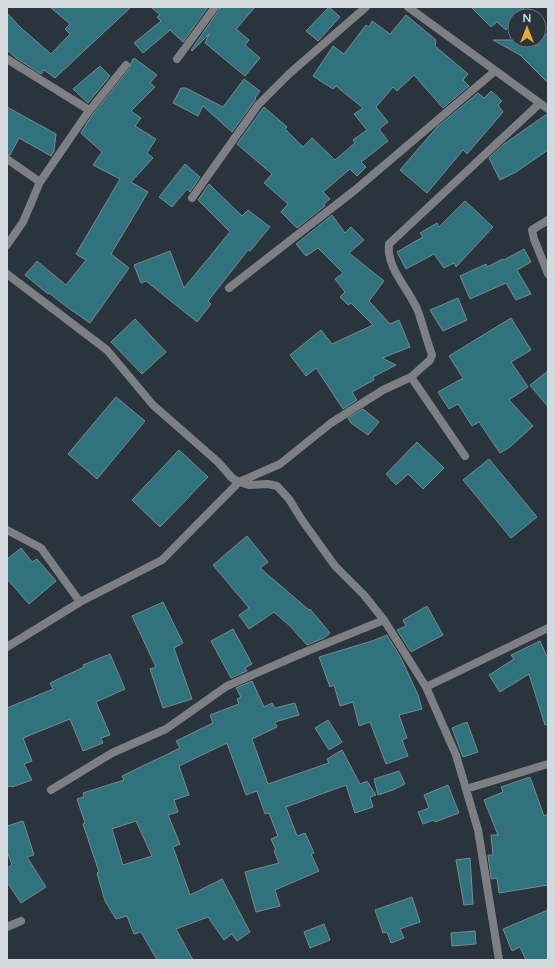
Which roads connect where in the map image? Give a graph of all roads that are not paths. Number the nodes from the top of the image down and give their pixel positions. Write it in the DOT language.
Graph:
graph roads {
  1 [pos="215,7"];
  2 [pos="366,7"];
  3 [pos="408,7"];
  4 [pos="7,59"];
  5 [pos="177,59"];
  6 [pos="126,65"];
  7 [pos="494,71"];
  8 [pos="539,104"];
  9 [pos="548,109"];
  10 [pos="89,110"];
  11 [pos="7,159"];
  12 [pos="40,182"];
  13 [pos="192,198"];
  14 [pos="548,220"];
  15 [pos="7,245"];
  16 [pos="7,274"];
  17 [pos="548,274"];
  18 [pos="229,288"];
  19 [pos="411,377"];
  20 [pos="465,456"];
  21 [pos="239,482"];
  22 [pos="7,530"];
  23 [pos="80,602"];
  24 [pos="384,620"];
  25 [pos="548,628"];
  26 [pos="7,647"];
  27 [pos="426,687"];
  28 [pos="548,764"];
  29 [pos="466,789"];
  30 [pos="51,790"];
  31 [pos="21,921"];
  32 [pos="7,928"];
  33 [pos="499,960"];
  1 -- 5 [label="street"];
  2 -- 13 [label="street"];
  3 -- 7 [label="street"];
  4 -- 10 [label="street"];
  6 -- 10 [label="street"];
  7 -- 8 [label="street"];
  7 -- 18 [label="street"];
  8 -- 9 [label="street"];
  8 -- 19 [label="street"];
  10 -- 12 [label="street"];
  11 -- 12 [label="street"];
  12 -- 15 [label="street"];
  14 -- 17 [label="street"];
  16 -- 21 [label="street"];
  19 -- 20 [label="street"];
  19 -- 21 [label="street"];
  21 -- 23 [label="street"];
  21 -- 24 [label="street"];
  22 -- 23 [label="street"];
  23 -- 26 [label="street"];
  24 -- 27 [label="street"];
  24 -- 30 [label="street"];
  25 -- 27 [label="street"];
  27 -- 29 [label="street"];
  28 -- 29 [label="street"];
  29 -- 33 [label="street"];
  31 -- 32 [label="street"];
}
